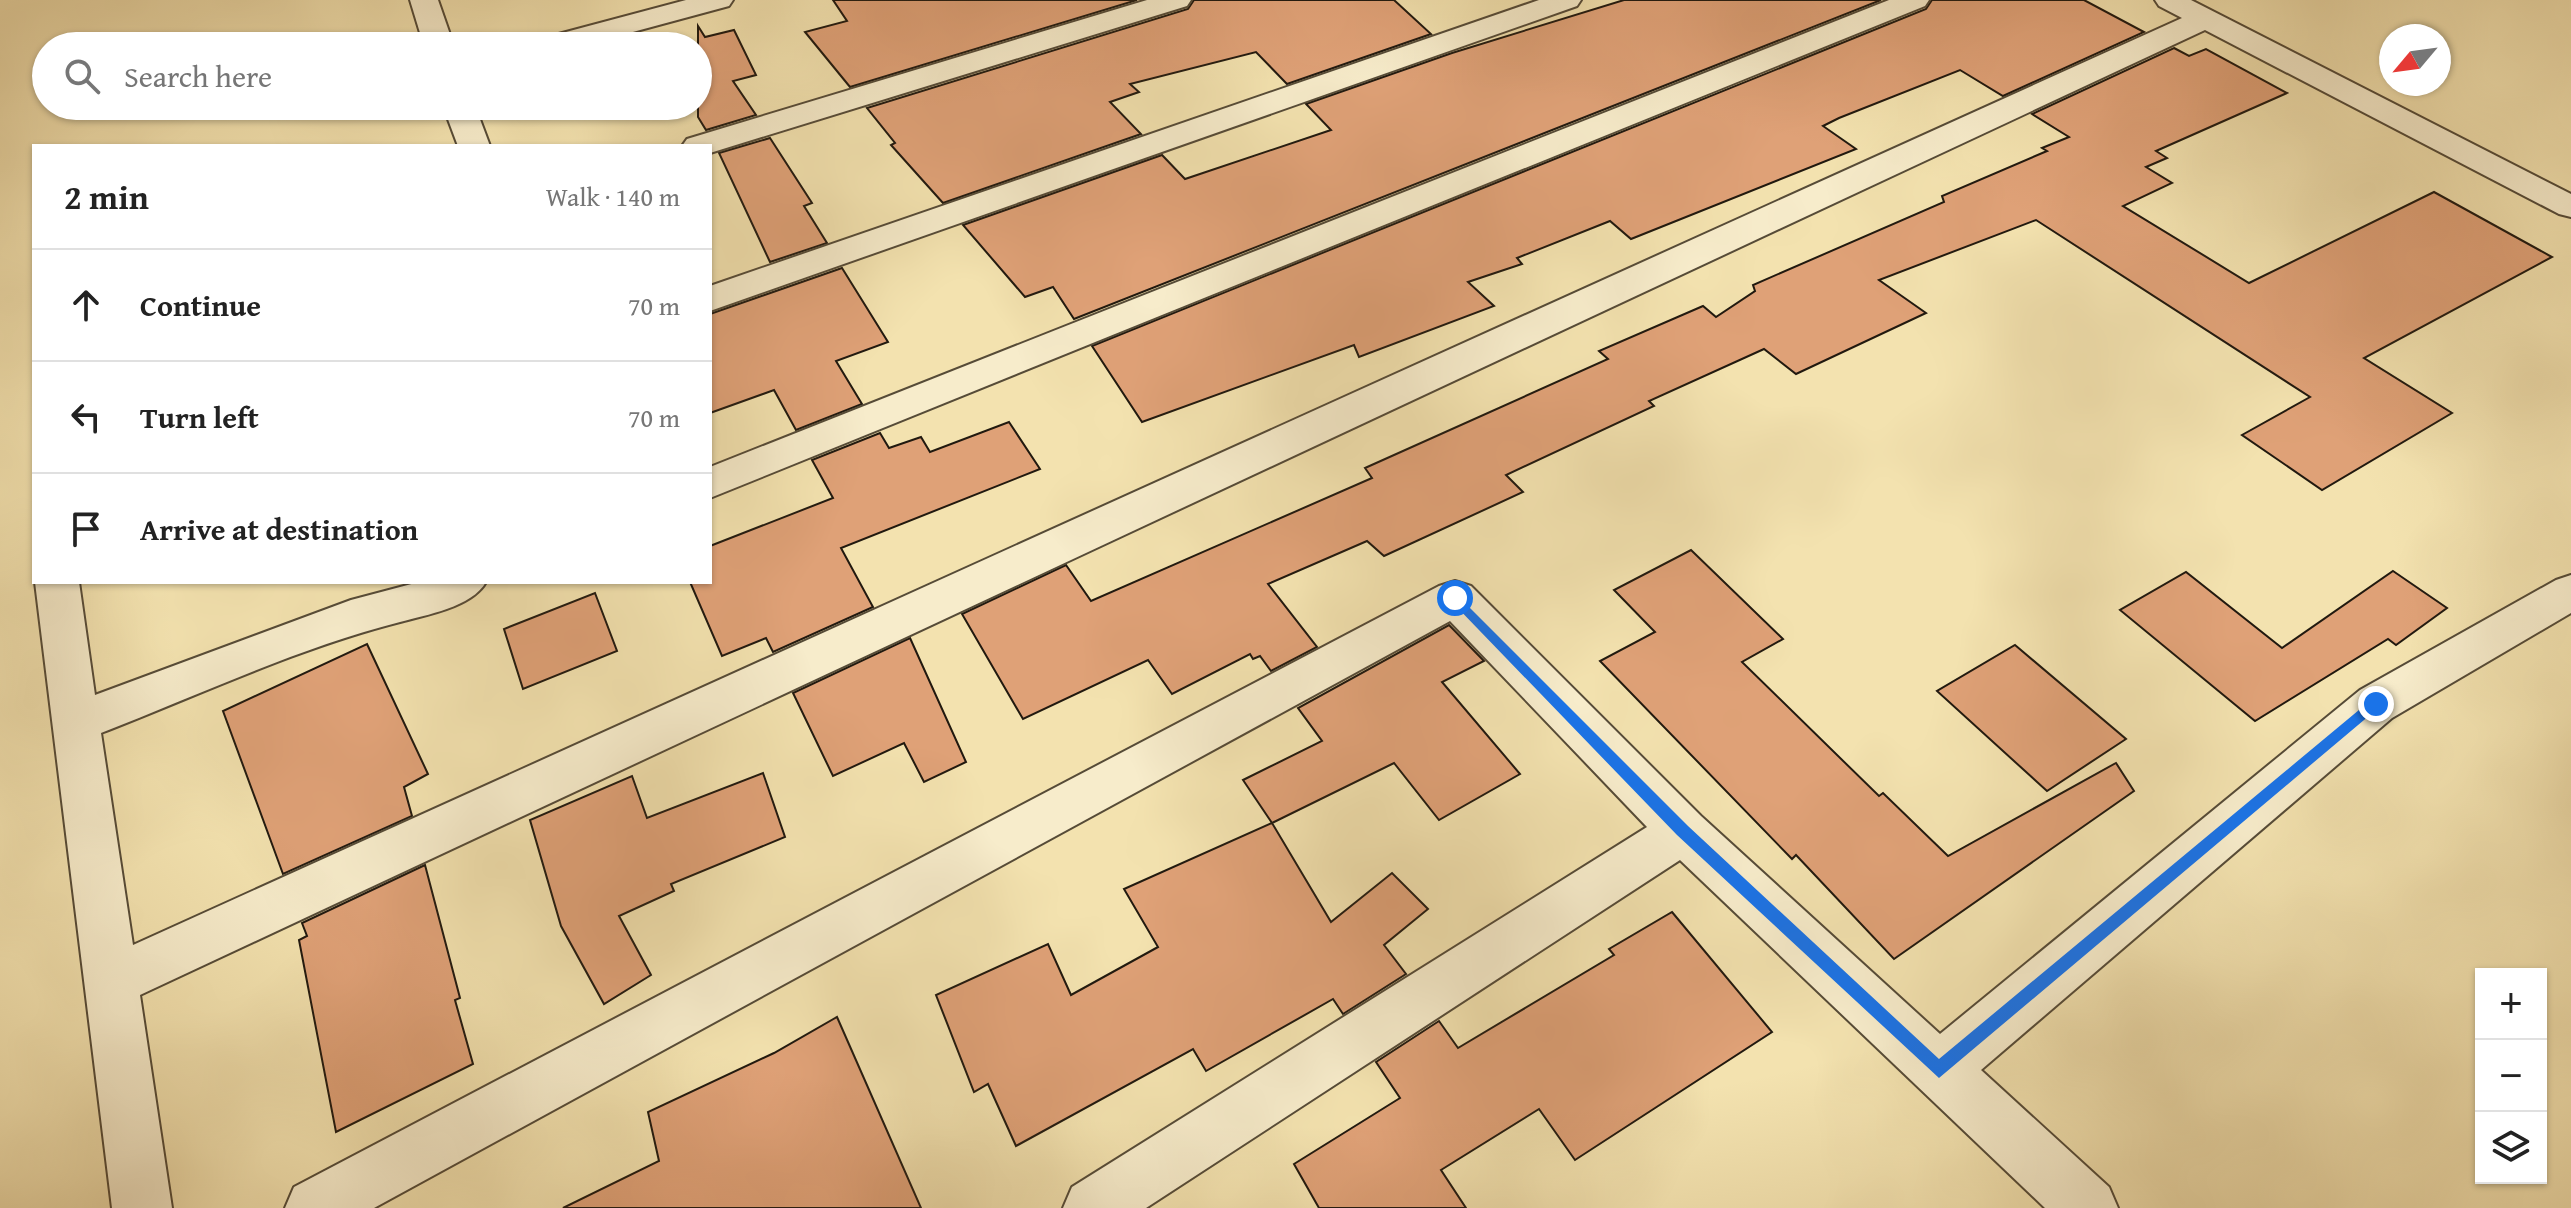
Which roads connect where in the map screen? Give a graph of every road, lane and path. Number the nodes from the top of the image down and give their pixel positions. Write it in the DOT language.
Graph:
graph roads {
  1 [pos="424,0"];
  2 [pos="719,0"];
  3 [pos="1177,0"];
  4 [pos="1567,0"];
  5 [pos="1915,0"];
  6 [pos="2169,0"];
  7 [pos="2205,19"];
  8 [pos="434,32"];
  9 [pos="599,32"];
  10 [pos="464,120"];
  11 [pos="473,144"];
  12 [pos="705,144"];
  13 [pos="2571,207"];
  14 [pos="712,298"];
  15 [pos="712,482"];
  16 [pos="57,584"];
  17 [pos="459,584"];
  18 [pos="2571,592"];
  19 [pos="77,722"];
  20 [pos="1683,831"];
  21 [pos="112,981"];
  22 [pos="1939,1070"];
  23 [pos="142,1208"];
  24 [pos="315,1208"];
  25 [pos="1093,1208"];
  26 [pos="2088,1208"];
  1 -- 8 [label="street"];
  2 -- 9 [label="street"];
  3 -- 12 [label="street"];
  4 -- 14 [label="street"];
  5 -- 15 [label="street"];
  6 -- 7 [label="street"];
  7 -- 13 [label="street"];
  7 -- 21 [label="street"];
  10 -- 11 [label="street"];
  16 -- 19 [label="street"];
  17 -- 19 [label="street"];
  18 -- 22 [label="street"];
  19 -- 21 [label="street"];
  20 -- 22 [label="street"];
  20 -- 24 [label="street"];
  20 -- 25 [label="street"];
  21 -- 23 [label="street"];
  22 -- 26 [label="street"];
}
